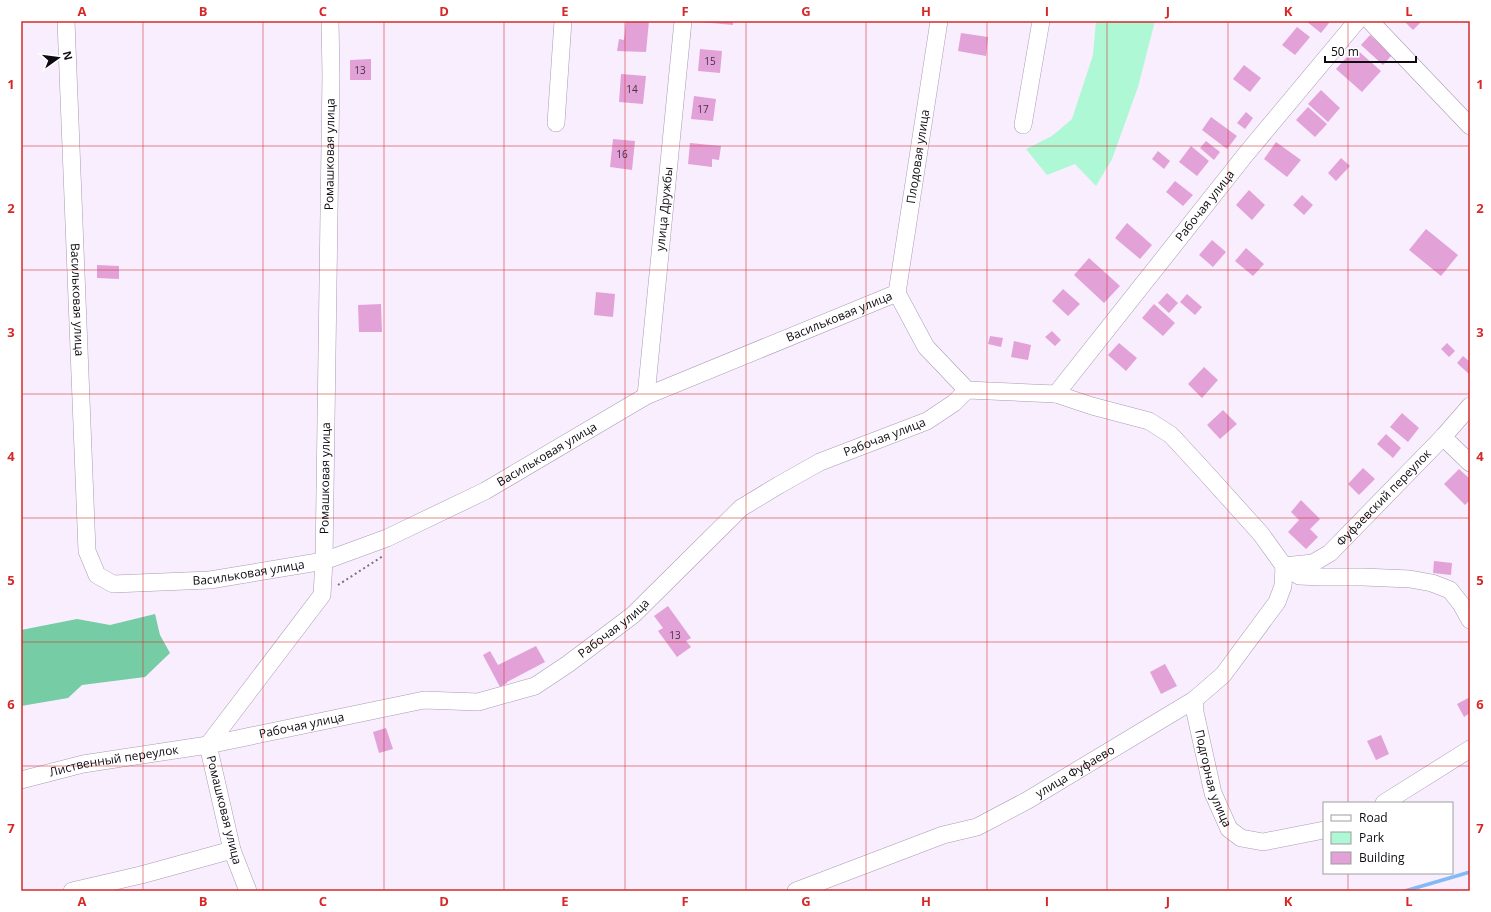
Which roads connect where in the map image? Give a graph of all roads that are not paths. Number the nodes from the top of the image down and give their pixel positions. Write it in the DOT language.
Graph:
graph roads {
  1 [pos="66,21"];
  2 [pos="330,21"];
  3 [pos="563,21"];
  4 [pos="683,21"];
  5 [pos="939,21"];
  6 [pos="1041,21"];
  7 [pos="1357,21"];
  8 [pos="1370,21"];
  9 [pos="556,123"];
  10 [pos="1023,125"];
  11 [pos="1470,126"];
  12 [pos="897,292"];
  13 [pos="966,390"];
  14 [pos="1056,394"];
  15 [pos="646,396"];
  16 [pos="1470,406"];
  17 [pos="1443,437"];
  18 [pos="1470,463"];
  19 [pos="324,561"];
  20 [pos="1284,566"];
  21 [pos="1466,601"];
  22 [pos="1470,620"];
  23 [pos="1194,700"];
  24 [pos="208,745"];
  25 [pos="1470,748"];
  26 [pos="21,780"];
  27 [pos="1386,802"];
  28 [pos="1323,830"];
  29 [pos="232,850"];
  30 [pos="72,891"];
  31 [pos="248,891"];
  32 [pos="796,891"];
  1 -- 19 [label="street, Васильковая улица"];
  2 -- 19 [label="street, Ромашковая улица"];
  3 -- 9 [label="street"];
  4 -- 15 [label="street, улица Дружбы"];
  5 -- 12 [label="street, Плодовая улица"];
  6 -- 10 [label="street"];
  7 -- 14 [label="street, Рабочая улица"];
  8 -- 11 [label="street"];
  12 -- 13 [label="street"];
  12 -- 15 [label="street, Васильковая улица"];
  13 -- 14 [label="street"];
  13 -- 24 [label="street, Рабочая улица"];
  14 -- 20 [label="street"];
  15 -- 19 [label="street, Васильковая улица"];
  16 -- 17 [label="street, Фуфаевский переулок"];
  17 -- 18 [label="street"];
  17 -- 20 [label="street, Фуфаевский переулок"];
  19 -- 24 [label="street, Ромашковая улица"];
  20 -- 21 [label="street"];
  20 -- 23 [label="street, улица Фуфаево"];
  21 -- 22 [label="street"];
  23 -- 28 [label="street, Подгорная улица"];
  23 -- 32 [label="street, улица Фуфаево"];
  24 -- 26 [label="street, Лиственный переулок"];
  24 -- 29 [label="street, Ромашковая улица"];
  25 -- 27 [label="street"];
  29 -- 30 [label="street"];
  29 -- 31 [label="street, Ромашковая улица"];
}
